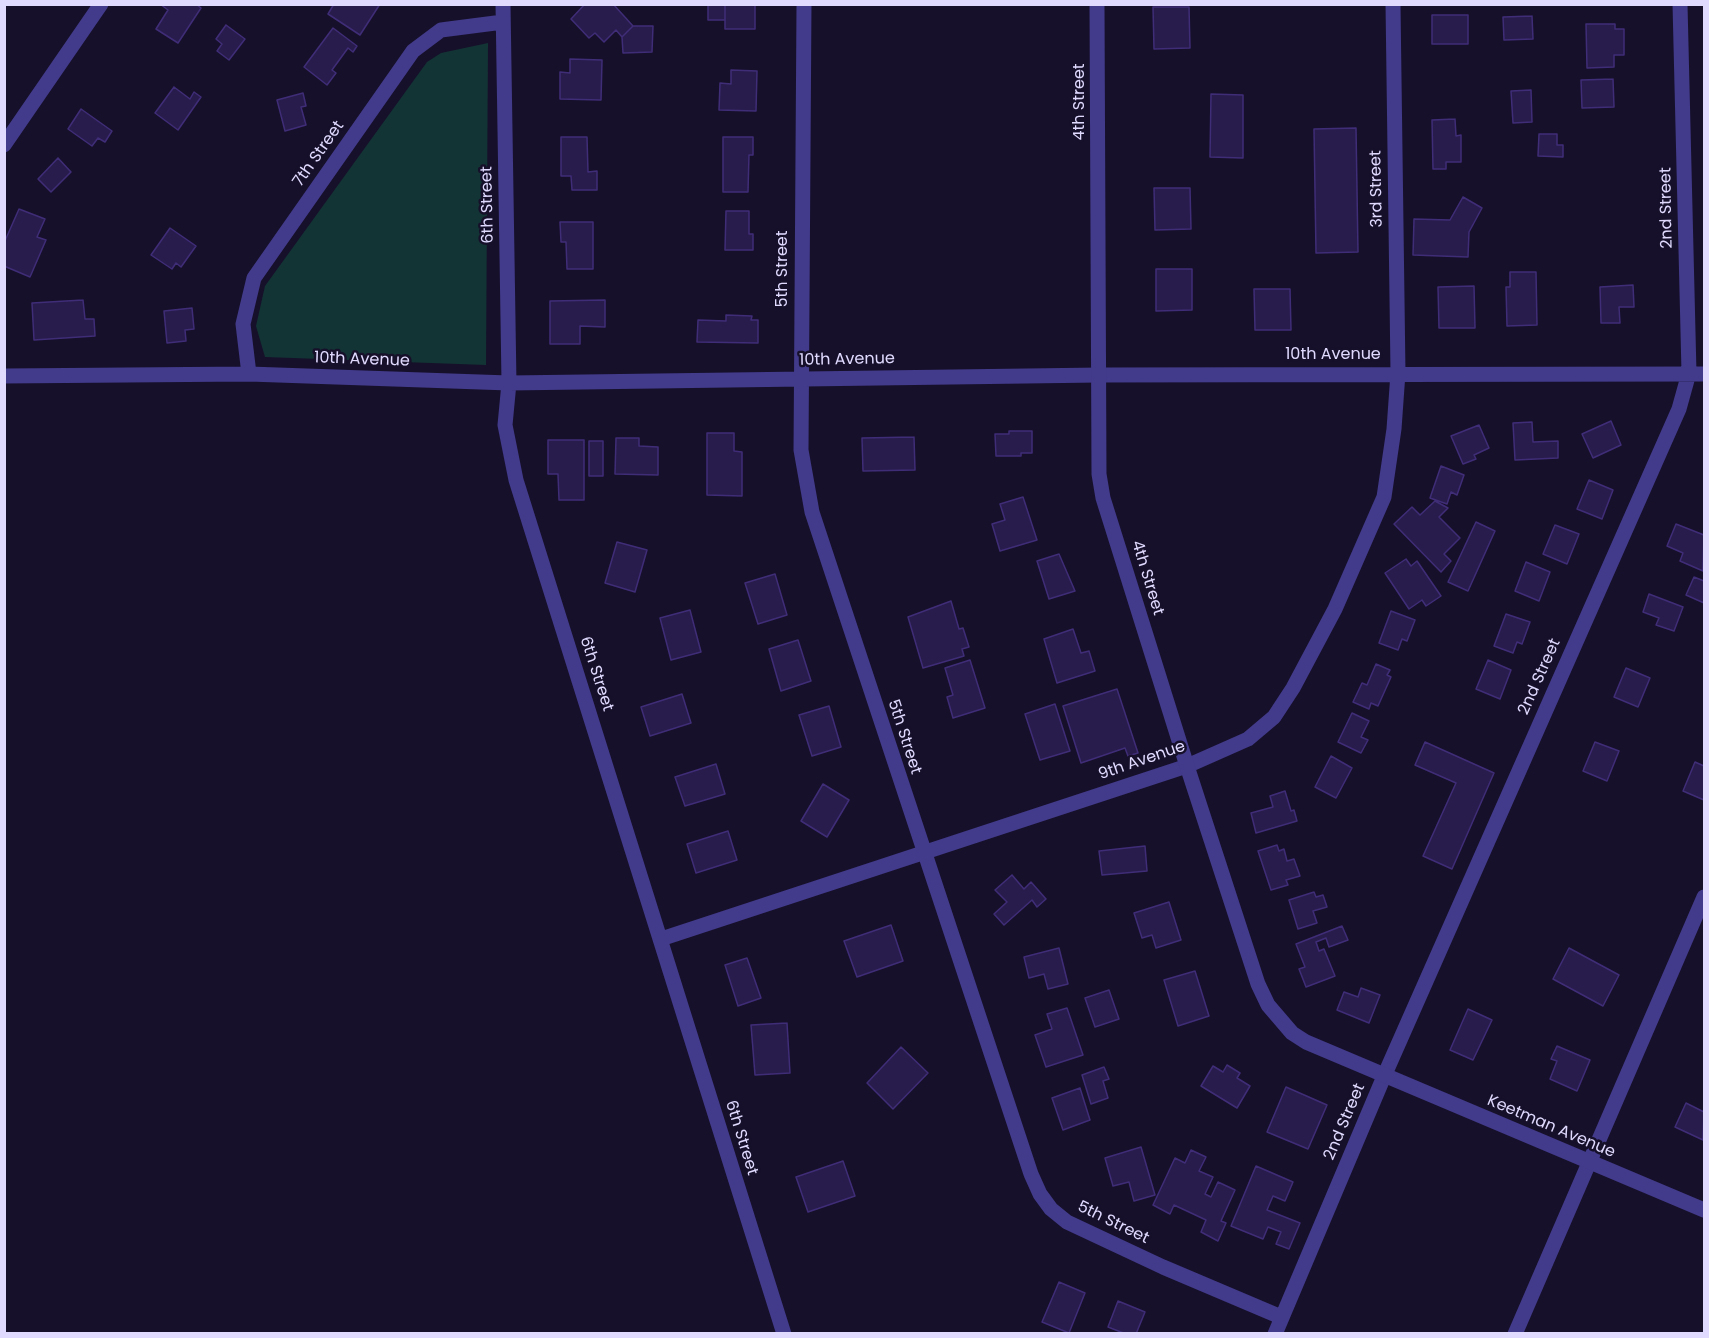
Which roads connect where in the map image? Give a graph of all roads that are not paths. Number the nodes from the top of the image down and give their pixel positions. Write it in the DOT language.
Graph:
graph roads {
  1 [pos="101,4"];
  2 [pos="503,4"];
  3 [pos="804,4"];
  4 [pos="1097,4"];
  5 [pos="1393,4"];
  6 [pos="1680,4"];
  7 [pos="503,22"];
  8 [pos="4,145"];
  9 [pos="1398,373"];
  10 [pos="1697,373"];
  11 [pos="249,374"];
  12 [pos="1100,375"];
  13 [pos="4,376"];
  14 [pos="801,378"];
  15 [pos="509,383"];
  16 [pos="1187,766"];
  17 [pos="923,853"];
  18 [pos="1704,897"];
  19 [pos="661,939"];
  20 [pos="1385,1074"];
  21 [pos="1590,1164"];
  22 [pos="1704,1210"];
  23 [pos="1281,1317"];
  24 [pos="784,1334"];
  25 [pos="1275,1334"];
  26 [pos="1515,1334"];
  1 -- 8 [label="street"];
  2 -- 7 [label="street, 6th Street"];
  3 -- 14 [label="street, 5th Street"];
  4 -- 12 [label="street, 4th Street"];
  5 -- 9 [label="street, 3rd Street"];
  6 -- 10 [label="street, 2nd Street"];
  7 -- 11 [label="street, 7th Street"];
  7 -- 15 [label="street, 6th Street"];
  9 -- 10 [label="street, 10th Avenue"];
  9 -- 12 [label="street, 10th Avenue"];
  9 -- 16 [label="street, 9th Avenue"];
  10 -- 20 [label="street, 2nd Street"];
  11 -- 13 [label="street, 10th Avenue"];
  11 -- 15 [label="street, 10th Avenue"];
  12 -- 14 [label="street, 10th Avenue"];
  12 -- 16 [label="street, 4th Street"];
  14 -- 15 [label="street, 10th Avenue"];
  14 -- 17 [label="street, 5th Street"];
  15 -- 19 [label="street, 6th Street"];
  16 -- 17 [label="street, 9th Avenue"];
  16 -- 20 [label="street, 4th Street"];
  17 -- 19 [label="street, 9th Avenue"];
  17 -- 23 [label="street, 5th Street"];
  18 -- 21 [label="street"];
  19 -- 24 [label="street, 6th Street"];
  20 -- 21 [label="street, Keetman Avenue"];
  20 -- 23 [label="street, 2nd Street"];
  21 -- 22 [label="street, Keetman Avenue"];
  21 -- 26 [label="street"];
  23 -- 25 [label="street, 2nd Street"];
}
